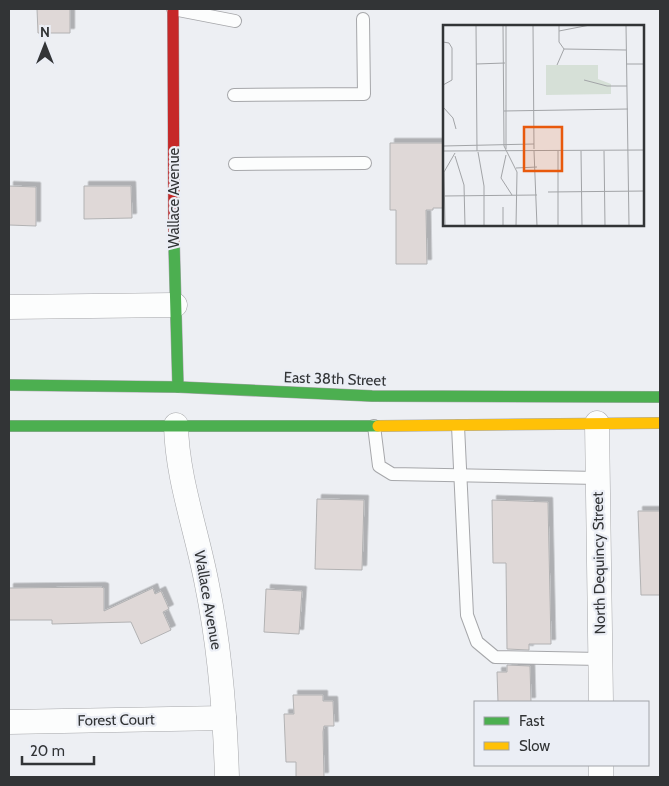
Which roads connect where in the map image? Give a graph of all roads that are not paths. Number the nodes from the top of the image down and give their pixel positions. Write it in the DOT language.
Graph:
graph roads {
  1 [pos="173,9"];
  2 [pos="363,19"];
  3 [pos="235,21"];
  4 [pos="234,95"];
  5 [pos="365,163"];
  6 [pos="235,164"];
  7 [pos="175,305"];
  8 [pos="9,307"];
  9 [pos="9,385"];
  10 [pos="178,387"];
  11 [pos="660,397"];
  12 [pos="597,423"];
  13 [pos="660,423"];
  14 [pos="176,425"];
  15 [pos="9,426"];
  16 [pos="374,426"];
  17 [pos="458,426"];
  18 [pos="460,475"];
  19 [pos="598,478"];
  20 [pos="600,658"];
  21 [pos="601,701"];
  22 [pos="224,718"];
  23 [pos="9,722"];
  24 [pos="227,777"];
  1 -- 3 [label="lane"];
  1 -- 7 [label="main road, Wallace Avenue"];
  2 -- 4 [label="lane"];
  5 -- 6 [label="lane"];
  7 -- 8 [label="street"];
  7 -- 10 [label="main road, Wallace Avenue"];
  9 -- 10 [label="main road, East 38th Street"];
  10 -- 11 [label="main road, East 38th Street"];
  12 -- 13 [label="main road"];
  12 -- 17 [label="main road"];
  12 -- 19 [label="street, North Dequincy Street"];
  14 -- 15 [label="main road"];
  14 -- 16 [label="main road"];
  14 -- 22 [label="street, Wallace Avenue"];
  16 -- 17 [label="main road"];
  16 -- 18 [label="lane"];
  17 -- 18 [label="lane"];
  18 -- 19 [label="lane"];
  18 -- 20 [label="lane"];
  19 -- 20 [label="street, North Dequincy Street"];
  20 -- 21 [label="street, North Dequincy Street"];
  22 -- 23 [label="street, Forest Court"];
  22 -- 24 [label="street, Wallace Avenue"];
}
